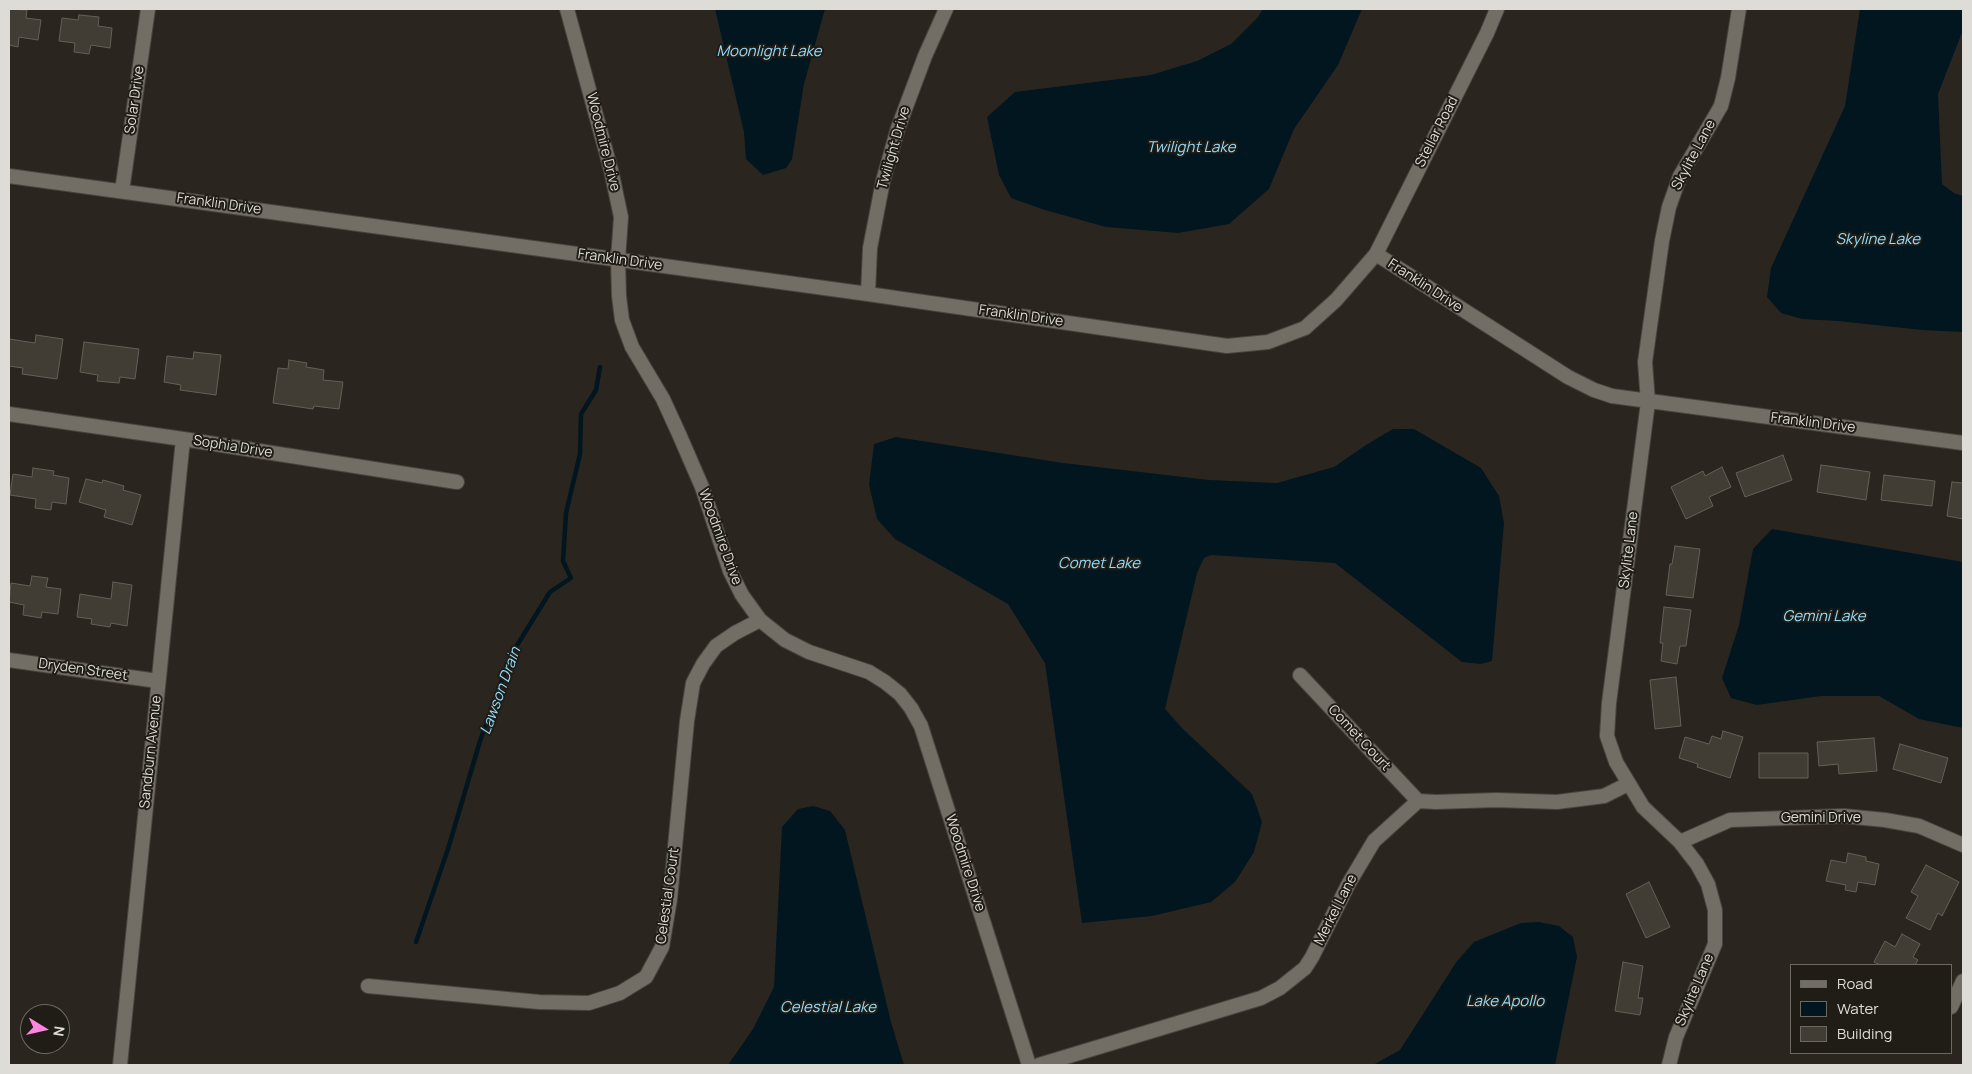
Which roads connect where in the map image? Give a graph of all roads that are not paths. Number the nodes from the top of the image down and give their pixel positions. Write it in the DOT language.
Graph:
graph roads {
  1 [pos="148,9"];
  2 [pos="567,9"];
  3 [pos="946,9"];
  4 [pos="1497,9"];
  5 [pos="1739,9"];
  6 [pos="9,176"];
  7 [pos="122,191"];
  8 [pos="1376,254"];
  9 [pos="618,260"];
  10 [pos="868,294"];
  11 [pos="1648,402"];
  12 [pos="9,414"];
  13 [pos="183,439"];
  14 [pos="1963,443"];
  15 [pos="457,482"];
  16 [pos="760,620"];
  17 [pos="9,660"];
  18 [pos="1300,675"];
  19 [pos="158,681"];
  20 [pos="1628,784"];
  21 [pos="1418,801"];
  22 [pos="1680,842"];
  23 [pos="1963,845"];
  24 [pos="1963,982"];
  25 [pos="368,986"];
  26 [pos="1952,1005"];
  27 [pos="120,1065"];
  28 [pos="1029,1065"];
  29 [pos="1040,1065"];
  30 [pos="1669,1065"];
  1 -- 7 [label="street, Solar Drive"];
  2 -- 9 [label="street, Woodmire Drive"];
  3 -- 10 [label="street, Twilight Drive"];
  4 -- 8 [label="street, Stellar Road"];
  5 -- 11 [label="street, Skylite Lane"];
  6 -- 7 [label="street, Franklin Drive"];
  7 -- 9 [label="street, Franklin Drive"];
  8 -- 10 [label="street, Franklin Drive"];
  8 -- 11 [label="street, Franklin Drive"];
  9 -- 10 [label="street, Franklin Drive"];
  9 -- 16 [label="street, Woodmire Drive"];
  11 -- 14 [label="street, Franklin Drive"];
  11 -- 20 [label="street, Skylite Lane"];
  12 -- 13 [label="street, Sophia Drive"];
  13 -- 15 [label="street, Sophia Drive"];
  13 -- 19 [label="street, Sandburn Avenue"];
  16 -- 25 [label="street, Celestial Court"];
  16 -- 28 [label="street, Woodmire Drive"];
  17 -- 19 [label="street, Dryden Street"];
  18 -- 21 [label="street, Comet Court"];
  19 -- 27 [label="street, Sandburn Avenue"];
  20 -- 21 [label="street"];
  20 -- 22 [label="street, Skylite Lane"];
  21 -- 29 [label="street, Merkel Lane"];
  22 -- 23 [label="street, Gemini Drive"];
  22 -- 30 [label="street, Skylite Lane"];
  24 -- 26 [label="street"];
}
